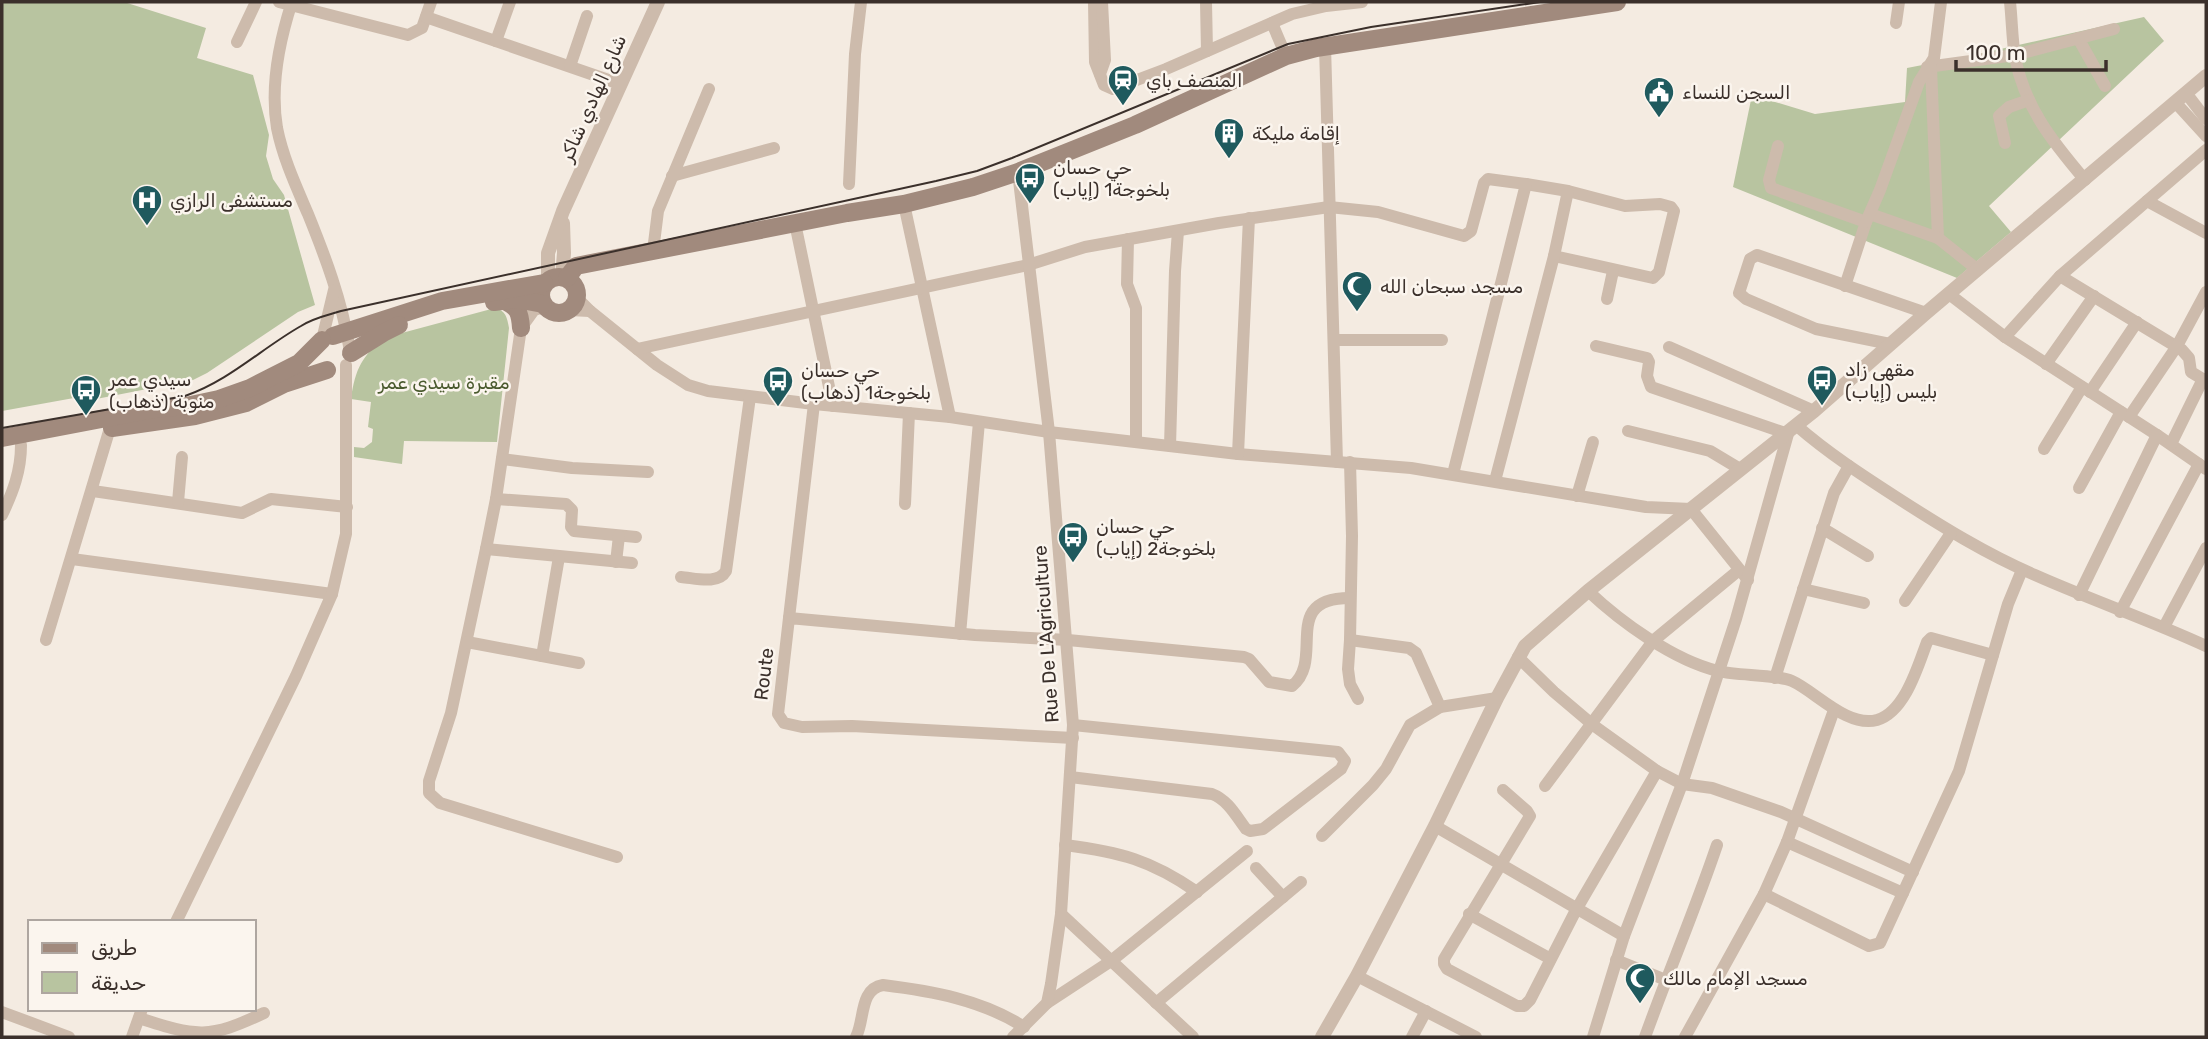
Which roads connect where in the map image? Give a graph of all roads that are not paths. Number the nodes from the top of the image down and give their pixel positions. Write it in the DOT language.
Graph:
graph roads {
  1 [pos="256,2"];
  2 [pos="430,2"];
  3 [pos="510,2"];
  4 [pos="658,2"];
  5 [pos="861,2"];
  6 [pos="1094,2"];
  7 [pos="1102,2"];
  8 [pos="1206,2"];
  9 [pos="1362,2"];
  10 [pos="1617,2"];
  11 [pos="1899,2"];
  12 [pos="1941,2"];
  13 [pos="2010,2"];
  14 [pos="287,3"];
  15 [pos="587,16"];
  16 [pos="426,17"];
  17 [pos="1272,23"];
  18 [pos="1896,23"];
  19 [pos="2114,29"];
  20 [pos="2078,38"];
  21 [pos="496,40"];
  22 [pos="237,42"];
  23 [pos="1325,46"];
  24 [pos="1208,51"];
  25 [pos="2015,55"];
  26 [pos="1286,56"];
  27 [pos="570,66"];
  28 [pos="1929,67"];
  29 [pos="1100,75"];
  30 [pos="2206,76"];
  31 [pos="620,84"];
  32 [pos="2105,86"];
  33 [pos="709,89"];
  34 [pos="2180,98"];
  35 [pos="2029,100"];
  36 [pos="2206,119"];
  37 [pos="2206,136"];
  38 [pos="2005,142"];
  39 [pos="1778,146"];
  40 [pos="774,148"];
  41 [pos="2206,150"];
  42 [pos="1018,172"];
  43 [pos="672,176"];
  44 [pos="2085,180"];
  45 [pos="849,184"];
  46 [pos="1526,184"];
  47 [pos="1568,191"];
  48 [pos="2147,201"];
  49 [pos="904,204"];
  50 [pos="1329,207"];
  51 [pos="564,211"];
  52 [pos="1249,218"];
  53 [pos="1868,218"];
  54 [pos="795,223"];
  55 [pos="1178,231"];
  56 [pos="2206,233"];
  57 [pos="1938,238"];
  58 [pos="1128,239"];
  59 [pos="653,251"];
  60 [pos="1554,256"];
  61 [pos="600,260"];
  62 [pos="1028,265"];
  63 [pos="1978,270"];
  64 [pos="1614,271"];
  65 [pos="2060,276"];
  66 [pos="565,282"];
  67 [pos="334,286"];
  68 [pos="1844,286"];
  69 [pos="923,287"];
  70 [pos="2206,292"];
  71 [pos="1949,294"];
  72 [pos="2094,296"];
  73 [pos="1607,299"];
  74 [pos="503,300"];
  75 [pos="544,305"];
  76 [pos="815,310"];
  77 [pos="1926,313"];
  78 [pos="2137,322"];
  79 [pos="521,328"];
  80 [pos="2005,337"];
  81 [pos="1334,340"];
  82 [pos="1442,340"];
  83 [pos="1890,344"];
  84 [pos="1596,346"];
  85 [pos="2177,346"];
  86 [pos="1669,347"];
  87 [pos="637,349"];
  88 [pos="339,355"];
  89 [pos="2046,364"];
  90 [pos="2205,380"];
  91 [pos="2086,390"];
  92 [pos="750,397"];
  93 [pos="814,404"];
  94 [pos="833,406"];
  95 [pos="1814,411"];
  96 [pos="909,413"];
  97 [pos="2125,415"];
  98 [pos="950,417"];
  99 [pos="979,422"];
  100 [pos="110,423"];
  101 [pos="1628,430"];
  102 [pos="1792,430"];
  103 [pos="1049,432"];
  104 [pos="2157,435"];
  105 [pos="2,438"];
  106 [pos="1136,440"];
  107 [pos="1593,442"];
  108 [pos="2171,444"];
  109 [pos="21,445"];
  110 [pos="1170,446"];
  111 [pos="2,448"];
  112 [pos="2043,449"];
  113 [pos="1238,454"];
  114 [pos="182,457"];
  115 [pos="502,459"];
  116 [pos="1343,462"];
  117 [pos="1849,466"];
  118 [pos="2202,467"];
  119 [pos="1740,469"];
  120 [pos="648,472"];
  121 [pos="1453,474"];
  122 [pos="1495,481"];
  123 [pos="2079,488"];
  124 [pos="93,491"];
  125 [pos="1577,496"];
  126 [pos="496,499"];
  127 [pos="178,502"];
  128 [pos="905,504"];
  129 [pos="347,507"];
  130 [pos="1691,509"];
  131 [pos="2,515"];
  132 [pos="1822,528"];
  133 [pos="1951,533"];
  134 [pos="618,536"];
  135 [pos="636,537"];
  136 [pos="2206,548"];
  137 [pos="486,549"];
  138 [pos="1868,556"];
  139 [pos="559,557"];
  140 [pos="72,559"];
  141 [pos="616,562"];
  142 [pos="632,563"];
  143 [pos="1739,570"];
  144 [pos="2022,570"];
  145 [pos="681,577"];
  146 [pos="1748,580"];
  147 [pos="1803,589"];
  148 [pos="1588,591"];
  149 [pos="332,594"];
  150 [pos="2079,595"];
  151 [pos="1350,598"];
  152 [pos="1905,601"];
  153 [pos="1864,603"];
  154 [pos="2120,612"];
  155 [pos="789,618"];
  156 [pos="2164,627"];
  157 [pos="960,634"];
  158 [pos="46,640"];
  159 [pos="1068,640"];
  160 [pos="1350,640"];
  161 [pos="1653,641"];
  162 [pos="467,642"];
  163 [pos="2206,646"];
  164 [pos="1993,655"];
  165 [pos="541,656"];
  166 [pos="1518,657"];
  167 [pos="579,663"];
  168 [pos="1719,671"];
  169 [pos="1775,678"];
  170 [pos="1497,698"];
  171 [pos="1358,699"];
  172 [pos="1440,707"];
  173 [pos="1834,710"];
  174 [pos="1592,725"];
  175 [pos="1073,731"];
  176 [pos="1657,771"];
  177 [pos="1070,777"];
  178 [pos="1682,784"];
  179 [pos="1545,786"];
  180 [pos="1503,790"];
  181 [pos="1796,818"];
  182 [pos="1435,826"];
  183 [pos="1322,836"];
  184 [pos="1787,842"];
  185 [pos="1065,845"];
  186 [pos="1717,845"];
  187 [pos="1247,851"];
  188 [pos="617,857"];
  189 [pos="1500,864"];
  190 [pos="1256,868"];
  191 [pos="1913,872"];
  192 [pos="1301,882"];
  193 [pos="1197,892"];
  194 [pos="1903,893"];
  195 [pos="1763,894"];
  196 [pos="1283,897"];
  197 [pos="1576,910"];
  198 [pos="1061,914"];
  199 [pos="1469,914"];
  200 [pos="177,920"];
  201 [pos="1624,936"];
  202 [pos="1549,958"];
  203 [pos="1616,960"];
  204 [pos="1111,961"];
  205 [pos="1357,976"];
  206 [pos="1665,980"];
  207 [pos="1047,1003"];
  208 [pos="1156,1003"];
  209 [pos="1426,1011"];
  210 [pos="2,1012"];
  211 [pos="140,1013"];
  212 [pos="264,1013"];
  213 [pos="1024,1027"];
  214 [pos="1185,1035"];
  215 [pos="69,1037"];
  216 [pos="132,1037"];
  217 [pos="856,1037"];
  218 [pos="1013,1037"];
  219 [pos="1322,1037"];
  220 [pos="1412,1037"];
  221 [pos="1476,1037"];
  222 [pos="1593,1037"];
  223 [pos="1645,1037"];
  224 [pos="1685,1037"];
  1 -- 22 [label="street"];
  2 -- 16 [label="street"];
  3 -- 21 [label="street"];
  4 -- 31 [label="street, شارع الهادي شاكر"];
  5 -- 45 [label="street"];
  6 -- 29 [label="street"];
  7 -- 29 [label="street"];
  8 -- 24 [label="street"];
  9 -- 17 [label="street"];
  10 -- 23 [label="main road"];
  11 -- 18 [label="street"];
  12 -- 28 [label="street"];
  13 -- 25 [label="street"];
  14 -- 16 [label="street"];
  14 -- 67 [label="street"];
  15 -- 27 [label="street"];
  16 -- 21 [label="street"];
  17 -- 24 [label="street"];
  17 -- 26 [label="street"];
  19 -- 20 [label="street"];
  20 -- 25 [label="street"];
  20 -- 32 [label="street"];
  21 -- 27 [label="street"];
  23 -- 26 [label="main road"];
  23 -- 50 [label="street"];
  24 -- 29 [label="street"];
  25 -- 28 [label="street"];
  25 -- 35 [label="street"];
  26 -- 42 [label="main road"];
  27 -- 31 [label="street"];
  28 -- 53 [label="street"];
  28 -- 57 [label="street"];
  30 -- 34 [label="street"];
  31 -- 51 [label="street, شارع الهادي شاكر"];
  33 -- 43 [label="street"];
  34 -- 36 [label="street"];
  34 -- 37 [label="street"];
  34 -- 44 [label="street"];
  35 -- 38 [label="street"];
  35 -- 44 [label="street"];
  39 -- 53 [label="street"];
  40 -- 43 [label="street"];
  41 -- 48 [label="street"];
  42 -- 49 [label="main road"];
  42 -- 62 [label="street, Rue De L'Agriculture"];
  43 -- 59 [label="street"];
  44 -- 63 [label="street"];
  46 -- 47 [label="street"];
  46 -- 50 [label="street"];
  46 -- 121 [label="street"];
  47 -- 60 [label="street"];
  47 -- 64 [label="street"];
  48 -- 56 [label="street"];
  48 -- 65 [label="street"];
  49 -- 54 [label="main road"];
  49 -- 69 [label="street"];
  50 -- 52 [label="street"];
  50 -- 81 [label="street"];
  51 -- 66 [label="street, شارع الهادي شاكر"];
  51 -- 66 [label="street, شارع الهادي شاكر"];
  52 -- 55 [label="street"];
  52 -- 113 [label="street"];
  53 -- 57 [label="street"];
  53 -- 68 [label="street"];
  54 -- 59 [label="main road"];
  54 -- 76 [label="street"];
  55 -- 58 [label="street"];
  55 -- 110 [label="street"];
  57 -- 63 [label="street"];
  58 -- 62 [label="street"];
  58 -- 106 [label="street"];
  59 -- 61 [label="main road"];
  60 -- 64 [label="street"];
  60 -- 122 [label="street"];
  61 -- 66 [label="main road"];
  61 -- 66 [label="main road"];
  62 -- 69 [label="street"];
  62 -- 103 [label="street, Rue De L'Agriculture"];
  63 -- 71 [label="street"];
  64 -- 73 [label="street"];
  65 -- 72 [label="street"];
  65 -- 80 [label="street"];
  66 -- 75 [label="main road"];
  66 -- 75 [label="main road"];
  66 -- 87 [label="street"];
  66 -- 88 [label="main road"];
  67 -- 88 [label="street"];
  67 -- 88 [label="street"];
  68 -- 77 [label="street"];
  68 -- 83 [label="street"];
  69 -- 76 [label="street"];
  69 -- 98 [label="street"];
  70 -- 85 [label="street"];
  71 -- 77 [label="street"];
  71 -- 80 [label="street"];
  72 -- 78 [label="street"];
  72 -- 89 [label="street"];
  74 -- 75 [label="main road"];
  74 -- 79 [label="main road"];
  74 -- 88 [label="main road"];
  75 -- 79 [label="street"];
  76 -- 87 [label="street"];
  76 -- 94 [label="street"];
  77 -- 83 [label="street"];
  78 -- 85 [label="street"];
  78 -- 91 [label="street"];
  79 -- 115 [label="street"];
  80 -- 89 [label="street"];
  81 -- 82 [label="street"];
  81 -- 116 [label="street"];
  83 -- 95 [label="street"];
  84 -- 102 [label="street"];
  85 -- 90 [label="street"];
  85 -- 97 [label="street"];
  86 -- 95 [label="street"];
  87 -- 92 [label="street"];
  88 -- 100 [label="main road"];
  88 -- 100 [label="main road"];
  88 -- 129 [label="street"];
  89 -- 91 [label="street"];
  90 -- 108 [label="street"];
  91 -- 97 [label="street"];
  91 -- 112 [label="street"];
  92 -- 93 [label="street"];
  92 -- 145 [label="street"];
  93 -- 94 [label="street"];
  93 -- 155 [label="street"];
  94 -- 96 [label="street"];
  95 -- 102 [label="street"];
  96 -- 98 [label="street"];
  96 -- 128 [label="street"];
  97 -- 104 [label="street"];
  97 -- 123 [label="street"];
  98 -- 99 [label="street"];
  99 -- 103 [label="street"];
  99 -- 157 [label="street"];
  100 -- 105 [label="main road"];
  100 -- 109 [label="main road"];
  100 -- 124 [label="street"];
  101 -- 119 [label="street"];
  102 -- 117 [label="street"];
  102 -- 119 [label="street"];
  102 -- 146 [label="street"];
  103 -- 106 [label="street"];
  103 -- 159 [label="street, Rue De L'Agriculture"];
  104 -- 108 [label="street"];
  104 -- 150 [label="street"];
  106 -- 110 [label="street"];
  107 -- 125 [label="street"];
  108 -- 118 [label="street"];
  109 -- 111 [label="main road"];
  109 -- 131 [label="street"];
  110 -- 113 [label="street"];
  113 -- 116 [label="street"];
  114 -- 127 [label="street"];
  115 -- 120 [label="street"];
  115 -- 126 [label="street"];
  116 -- 121 [label="street"];
  116 -- 151 [label="street"];
  117 -- 132 [label="street"];
  117 -- 133 [label="street"];
  118 -- 154 [label="street"];
  119 -- 130 [label="street"];
  121 -- 122 [label="street"];
  122 -- 125 [label="street"];
  124 -- 127 [label="street"];
  124 -- 140 [label="street"];
  125 -- 130 [label="street"];
  126 -- 134 [label="street"];
  126 -- 137 [label="street"];
  127 -- 129 [label="street"];
  129 -- 149 [label="street"];
  130 -- 143 [label="street"];
  130 -- 148 [label="street"];
  132 -- 138 [label="street"];
  132 -- 147 [label="street"];
  133 -- 144 [label="street"];
  133 -- 152 [label="street"];
  134 -- 135 [label="street"];
  134 -- 141 [label="street"];
  136 -- 156 [label="street"];
  137 -- 139 [label="street"];
  137 -- 162 [label="street"];
  139 -- 141 [label="street"];
  139 -- 165 [label="street"];
  140 -- 149 [label="street"];
  140 -- 158 [label="street"];
  141 -- 142 [label="street"];
  143 -- 146 [label="street"];
  143 -- 161 [label="street"];
  144 -- 150 [label="street"];
  144 -- 164 [label="street"];
  146 -- 168 [label="street"];
  147 -- 153 [label="street"];
  147 -- 169 [label="street"];
  148 -- 161 [label="street"];
  148 -- 166 [label="street"];
  149 -- 200 [label="street"];
  150 -- 154 [label="street"];
  151 -- 159 [label="street"];
  151 -- 160 [label="street"];
  154 -- 156 [label="street"];
  155 -- 157 [label="street"];
  155 -- 175 [label="street, Route"];
  156 -- 163 [label="street"];
  157 -- 159 [label="street"];
  159 -- 175 [label="street, Rue De L'Agriculture"];
  160 -- 171 [label="street"];
  160 -- 172 [label="street"];
  161 -- 168 [label="street"];
  161 -- 174 [label="street"];
  162 -- 165 [label="street"];
  162 -- 188 [label="street"];
  164 -- 173 [label="street"];
  164 -- 191 [label="street"];
  165 -- 167 [label="street"];
  166 -- 170 [label="street"];
  166 -- 174 [label="street"];
  168 -- 169 [label="street"];
  168 -- 178 [label="street"];
  169 -- 173 [label="street"];
  170 -- 172 [label="street"];
  170 -- 182 [label="street"];
  172 -- 183 [label="street"];
  173 -- 181 [label="street"];
  174 -- 176 [label="street"];
  174 -- 179 [label="street"];
  175 -- 177 [label="street, Rue De L'Agriculture"];
  175 -- 177 [label="street"];
  176 -- 178 [label="street"];
  176 -- 197 [label="street"];
  177 -- 185 [label="street, Rue De L'Agriculture"];
  178 -- 181 [label="street"];
  178 -- 201 [label="street"];
  180 -- 189 [label="street"];
  181 -- 184 [label="street"];
  181 -- 191 [label="street"];
  182 -- 189 [label="street"];
  182 -- 205 [label="street"];
  184 -- 194 [label="street"];
  184 -- 195 [label="street"];
  185 -- 193 [label="street"];
  185 -- 198 [label="street, Rue De L'Agriculture"];
  186 -- 206 [label="street"];
  187 -- 193 [label="street"];
  189 -- 197 [label="street"];
  189 -- 199 [label="street"];
  190 -- 196 [label="street"];
  191 -- 194 [label="street"];
  192 -- 196 [label="street"];
  193 -- 204 [label="street"];
  194 -- 195 [label="street"];
  195 -- 224 [label="street"];
  196 -- 208 [label="street"];
  197 -- 201 [label="street"];
  197 -- 202 [label="street"];
  198 -- 204 [label="street"];
  198 -- 207 [label="street, Rue De L'Agriculture"];
  199 -- 202 [label="street"];
  199 -- 202 [label="street"];
  201 -- 203 [label="street"];
  203 -- 206 [label="street"];
  203 -- 222 [label="street"];
  204 -- 207 [label="street"];
  204 -- 208 [label="street"];
  205 -- 209 [label="street"];
  205 -- 219 [label="street"];
  206 -- 223 [label="street"];
  207 -- 213 [label="street"];
  208 -- 214 [label="street"];
  209 -- 220 [label="street"];
  209 -- 221 [label="street"];
  210 -- 215 [label="street"];
  211 -- 212 [label="street"];
  211 -- 216 [label="street"];
  213 -- 217 [label="street"];
  213 -- 218 [label="street"];
}
